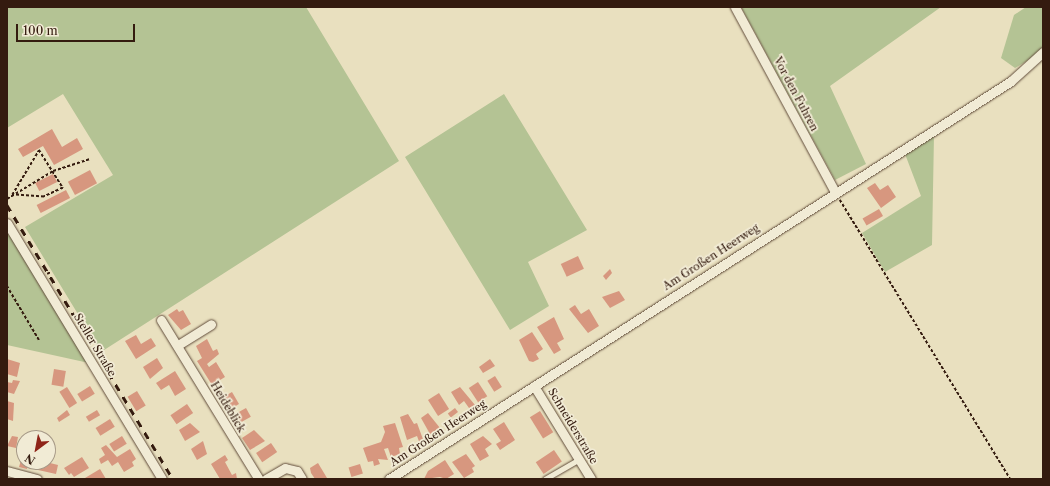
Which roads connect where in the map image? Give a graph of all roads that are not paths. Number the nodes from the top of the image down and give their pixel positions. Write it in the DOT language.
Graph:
graph roads {
  1 [pos="735,7"];
  2 [pos="1043,52"];
  3 [pos="835,192"];
  4 [pos="7,223"];
  5 [pos="161,320"];
  6 [pos="211,324"];
  7 [pos="178,345"];
  8 [pos="534,386"];
  9 [pos="578,459"];
  10 [pos="7,471"];
  11 [pos="37,479"];
  12 [pos="162,479"];
  13 [pos="260,479"];
  14 [pos="266,479"];
  15 [pos="302,479"];
  16 [pos="389,479"];
  17 [pos="545,479"];
  18 [pos="591,479"];
  1 -- 3 [label="street, Vor den Fuhren"];
  2 -- 3 [label="street, Am Großen Heerweg"];
  3 -- 8 [label="street, Am Großen Heerweg"];
  4 -- 12 [label="street, Steller Straße"];
  5 -- 7 [label="street, Heideblick"];
  6 -- 7 [label="street"];
  7 -- 13 [label="street, Heideblick"];
  8 -- 9 [label="street, Schneiderstraße"];
  8 -- 16 [label="street, Am Großen Heerweg"];
  9 -- 17 [label="lane"];
  9 -- 18 [label="street, Schneiderstraße"];
  10 -- 11 [label="street"];
  14 -- 15 [label="street"];
}
